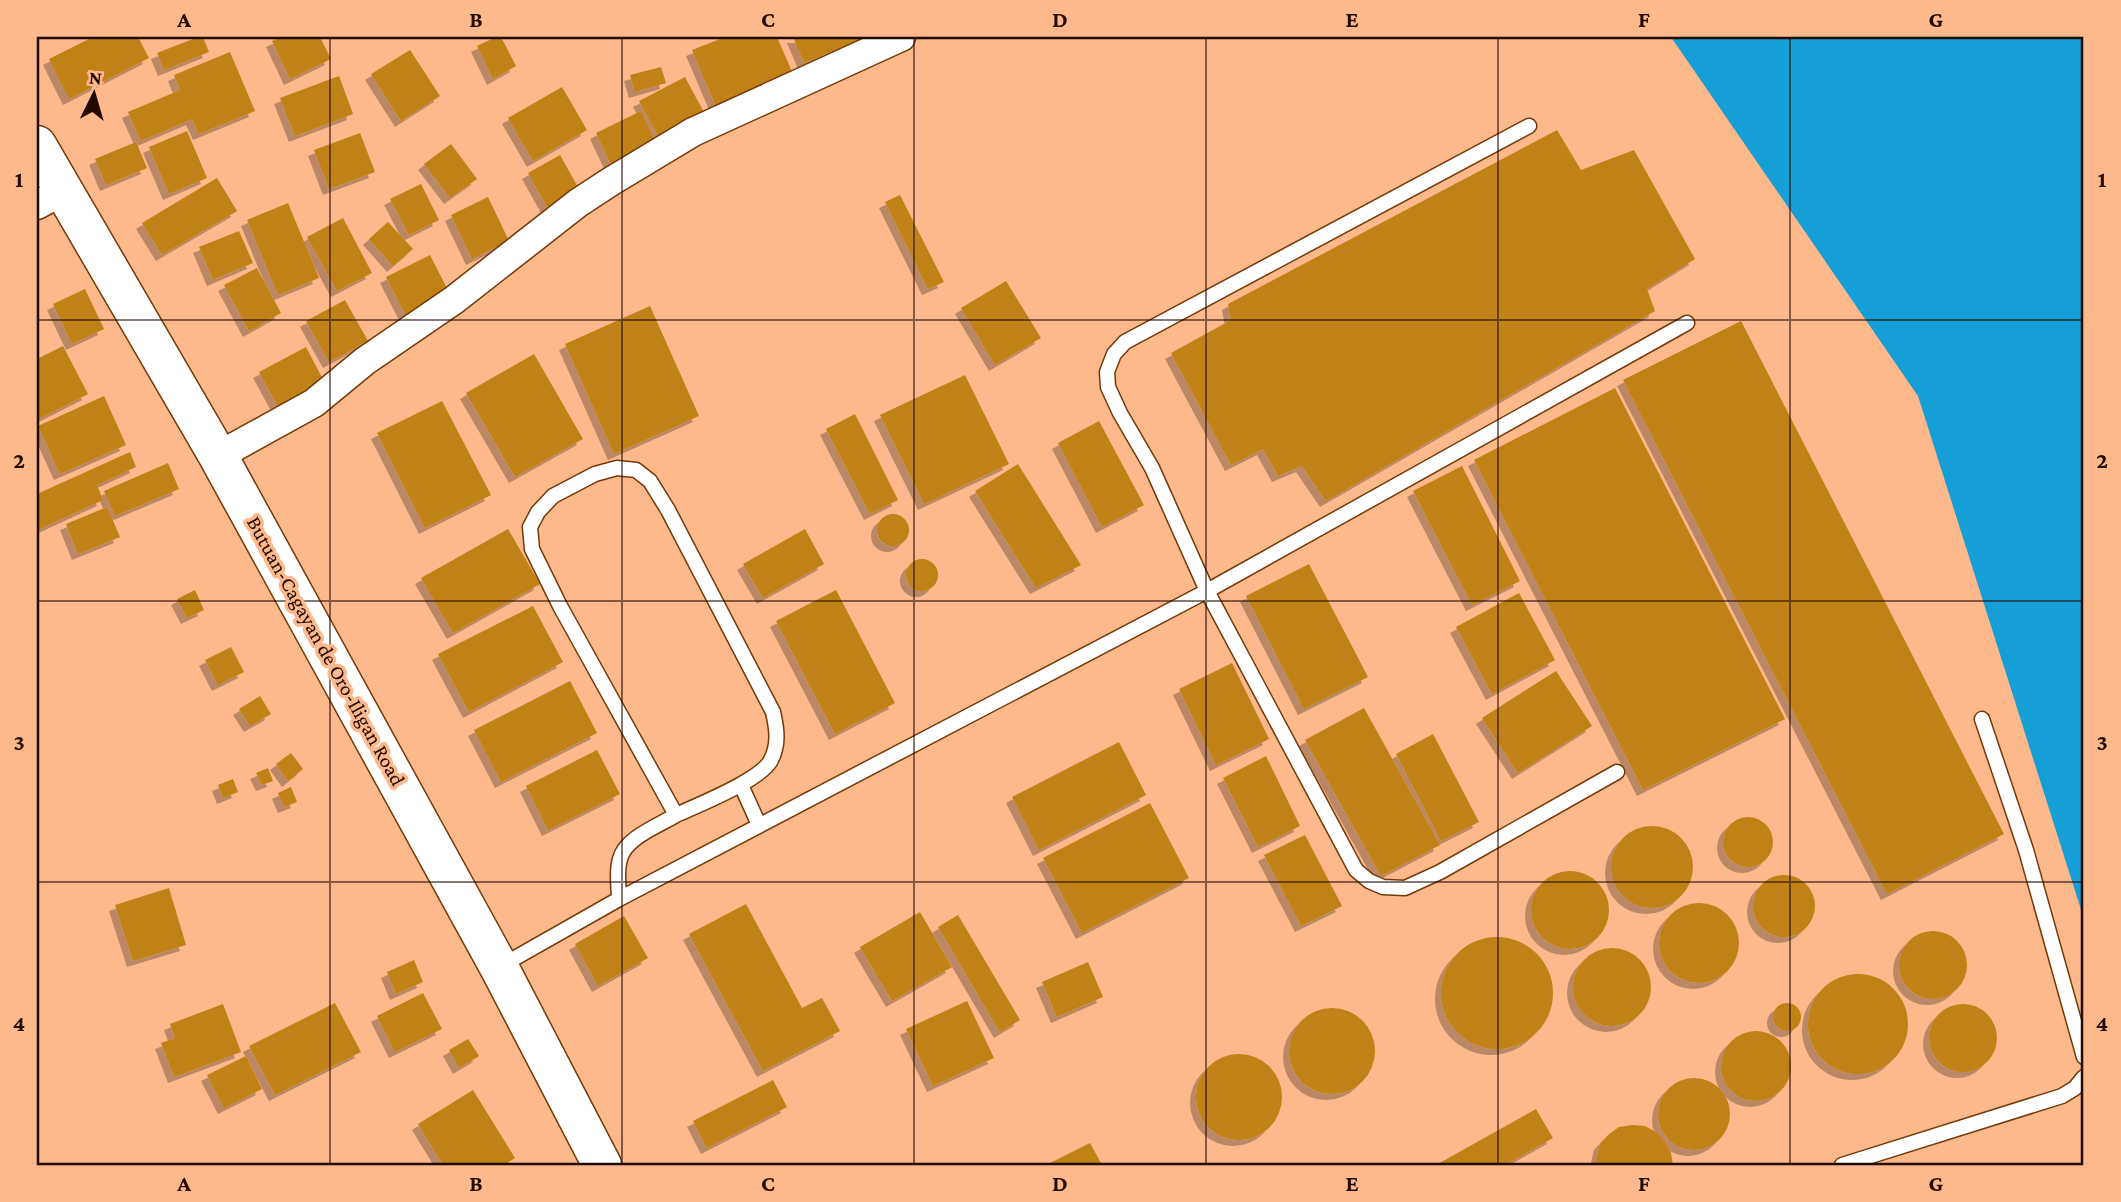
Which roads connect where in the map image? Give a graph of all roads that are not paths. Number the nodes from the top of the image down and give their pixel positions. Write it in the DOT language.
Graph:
graph roads {
  1 [pos="901,37"];
  2 [pos="1529,126"];
  3 [pos="37,145"];
  4 [pos="50,198"];
  5 [pos="1687,323"];
  6 [pos="218,456"];
  7 [pos="1207,591"];
  8 [pos="1982,719"];
  9 [pos="1618,772"];
  10 [pos="741,785"];
  11 [pos="676,815"];
  12 [pos="759,825"];
  13 [pos="619,899"];
  14 [pos="499,967"];
  15 [pos="2084,1057"];
  16 [pos="2084,1077"];
  17 [pos="601,1165"];
  18 [pos="1842,1165"];
  1 -- 6 [label="street"];
  2 -- 7 [label="lane"];
  3 -- 4 [label="highway, Butuan-Cagayan de Oro-Iligan Road"];
  4 -- 6 [label="highway, Butuan-Cagayan de Oro-Iligan Road"];
  5 -- 7 [label="lane"];
  6 -- 14 [label="highway, Butuan-Cagayan de Oro-Iligan Road"];
  7 -- 9 [label="lane"];
  7 -- 12 [label="lane"];
  8 -- 15 [label="lane"];
  10 -- 11 [label="lane"];
  10 -- 11 [label="lane"];
  10 -- 12 [label="lane"];
  11 -- 13 [label="lane"];
  12 -- 13 [label="lane"];
  13 -- 14 [label="lane"];
  14 -- 17 [label="highway, Butuan-Cagayan de Oro-Iligan Road"];
  16 -- 18 [label="lane"];
}
